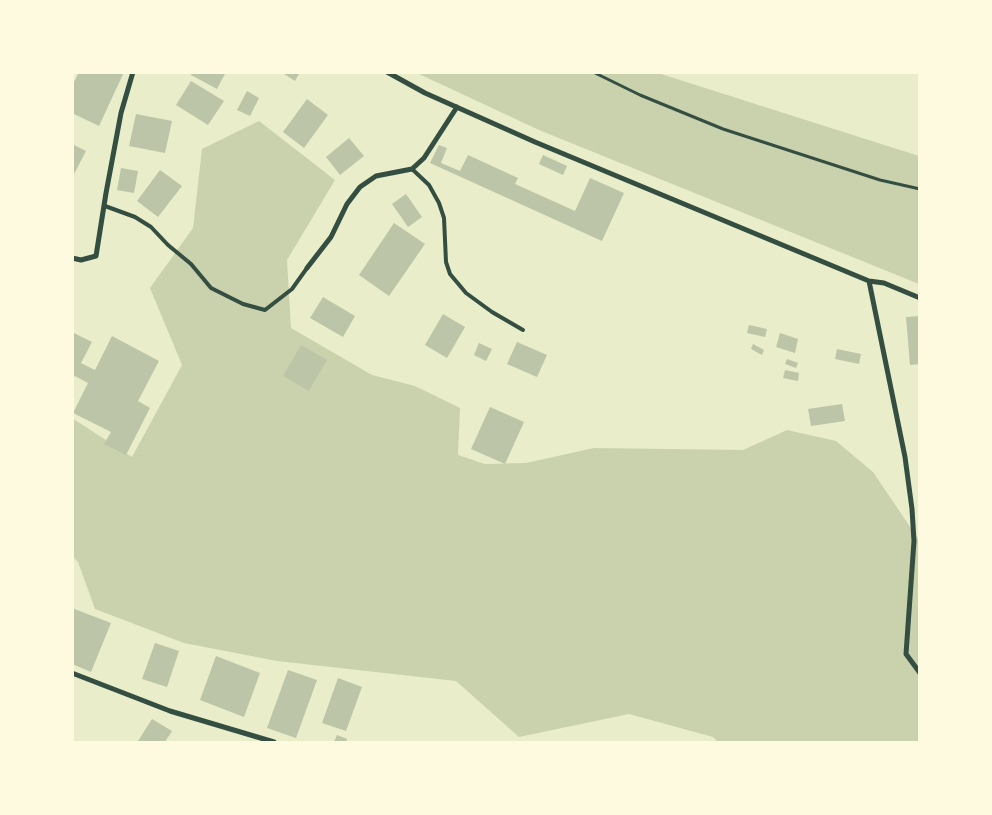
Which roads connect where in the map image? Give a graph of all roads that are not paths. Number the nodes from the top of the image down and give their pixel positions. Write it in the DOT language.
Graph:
graph roads {
  1 [pos="133,72"];
  2 [pos="387,72"];
  3 [pos="457,107"];
  4 [pos="412,168"];
  5 [pos="105,206"];
  6 [pos="72,258"];
  7 [pos="307,268"];
  8 [pos="869,281"];
  9 [pos="920,298"];
  10 [pos="523,330"];
  11 [pos="72,673"];
  12 [pos="920,673"];
  13 [pos="274,742"];
  1 -- 5 [label="street"];
  2 -- 3 [label="street"];
  3 -- 4 [label="street"];
  3 -- 8 [label="street"];
  4 -- 7 [label="street"];
  4 -- 10 [label="lane"];
  5 -- 6 [label="street"];
  5 -- 7 [label="lane"];
  8 -- 9 [label="street"];
  8 -- 12 [label="street"];
  11 -- 13 [label="street"];
}
